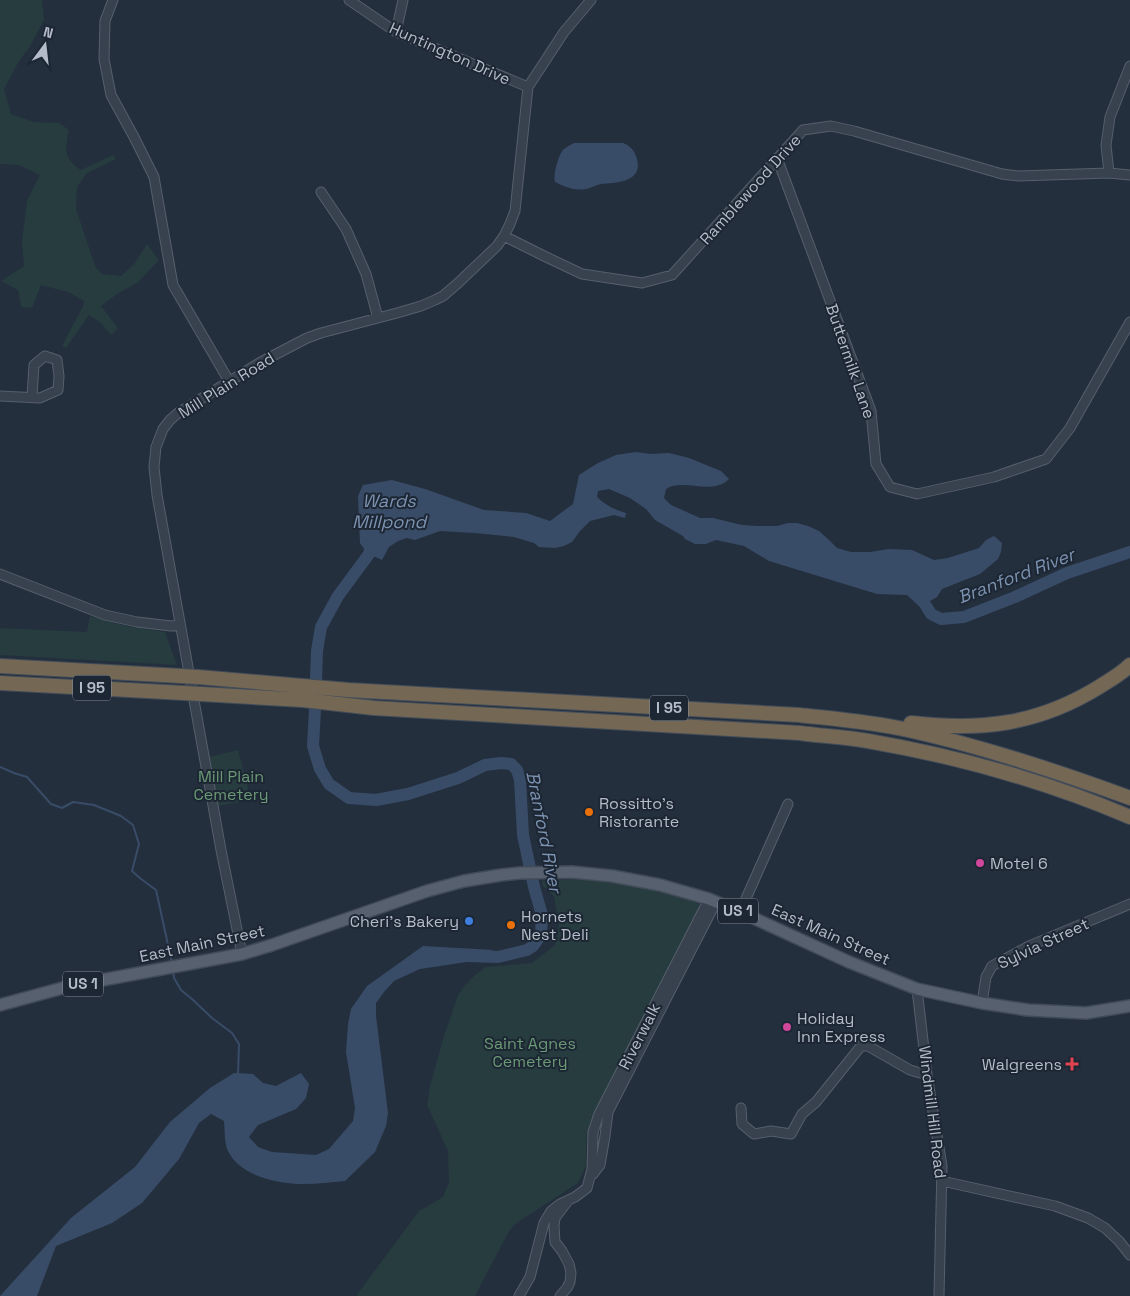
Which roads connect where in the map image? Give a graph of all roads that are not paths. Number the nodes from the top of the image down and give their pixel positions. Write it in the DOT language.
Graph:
graph roads {
  1 [pos="113,0"];
  2 [pos="349,0"];
  3 [pos="403,0"];
  4 [pos="591,0"];
  5 [pos="396,32"];
  6 [pos="1130,66"];
  7 [pos="528,87"];
  8 [pos="777,158"];
  9 [pos="1109,173"];
  10 [pos="1130,175"];
  11 [pos="322,192"];
  12 [pos="504,236"];
  13 [pos="378,318"];
  14 [pos="1130,322"];
  15 [pos="229,381"];
  16 [pos="0,396"];
  17 [pos="32,397"];
  18 [pos="0,574"];
  19 [pos="180,626"];
  20 [pos="1130,665"];
  21 [pos="0,666"];
  22 [pos="0,683"];
  23 [pos="799,715"];
  24 [pos="1130,798"];
  25 [pos="788,804"];
  26 [pos="1130,817"];
  27 [pos="712,901"];
  28 [pos="1130,904"];
  29 [pos="740,912"];
  30 [pos="242,954"];
  31 [pos="917,989"];
  32 [pos="982,1003"];
  33 [pos="0,1005"];
  34 [pos="1130,1006"];
  35 [pos="927,1075"];
  36 [pos="740,1108"];
  37 [pos="942,1181"];
  38 [pos="569,1200"];
  39 [pos="1130,1255"];
  40 [pos="519,1296"];
  41 [pos="560,1296"];
  42 [pos="939,1296"];
  1 -- 15 [label="street"];
  2 -- 5 [label="street, Huntington Drive"];
  3 -- 5 [label="street"];
  4 -- 7 [label="street, Mill Plain Road"];
  5 -- 7 [label="street, Huntington Drive"];
  6 -- 9 [label="street"];
  7 -- 12 [label="street, Mill Plain Road"];
  8 -- 9 [label="street, Ramblewood Drive"];
  8 -- 12 [label="street, Ramblewood Drive"];
  8 -- 14 [label="street, Buttermilk Lane"];
  9 -- 10 [label="street, Ramblewood Drive"];
  11 -- 13 [label="street"];
  12 -- 13 [label="street, Mill Plain Road"];
  13 -- 15 [label="street, Mill Plain Road"];
  15 -- 19 [label="street, Mill Plain Road"];
  16 -- 17 [label="street"];
  17 -- 17 [label="street"];
  18 -- 19 [label="street"];
  19 -- 30 [label="street, Mill Plain Road"];
  20 -- 23 [label="highway"];
  21 -- 23 [label="highway, I 95, bridge"];
  22 -- 26 [label="highway, I 95, bridge"];
  23 -- 24 [label="highway, I 95"];
  25 -- 29 [label="street"];
  27 -- 29 [label="main road, East Main Street / US 1"];
  27 -- 30 [label="main road, East Main Street / US 1"];
  27 -- 38 [label="street, Riverwalk"];
  28 -- 32 [label="street, Sylvia Street"];
  29 -- 31 [label="main road, East Main Street / US 1"];
  30 -- 33 [label="main road, East Main Street / US 1"];
  31 -- 32 [label="main road, East Main Street / US 1"];
  31 -- 35 [label="street, Windmill Hill Road"];
  32 -- 34 [label="main road, East Main Street / US 1"];
  35 -- 36 [label="street"];
  35 -- 37 [label="street, Windmill Hill Road"];
  37 -- 39 [label="street"];
  37 -- 42 [label="street, Windmill Hill Road"];
  38 -- 40 [label="street, Riverwalk"];
  38 -- 41 [label="street, Riverwalk"];
}
